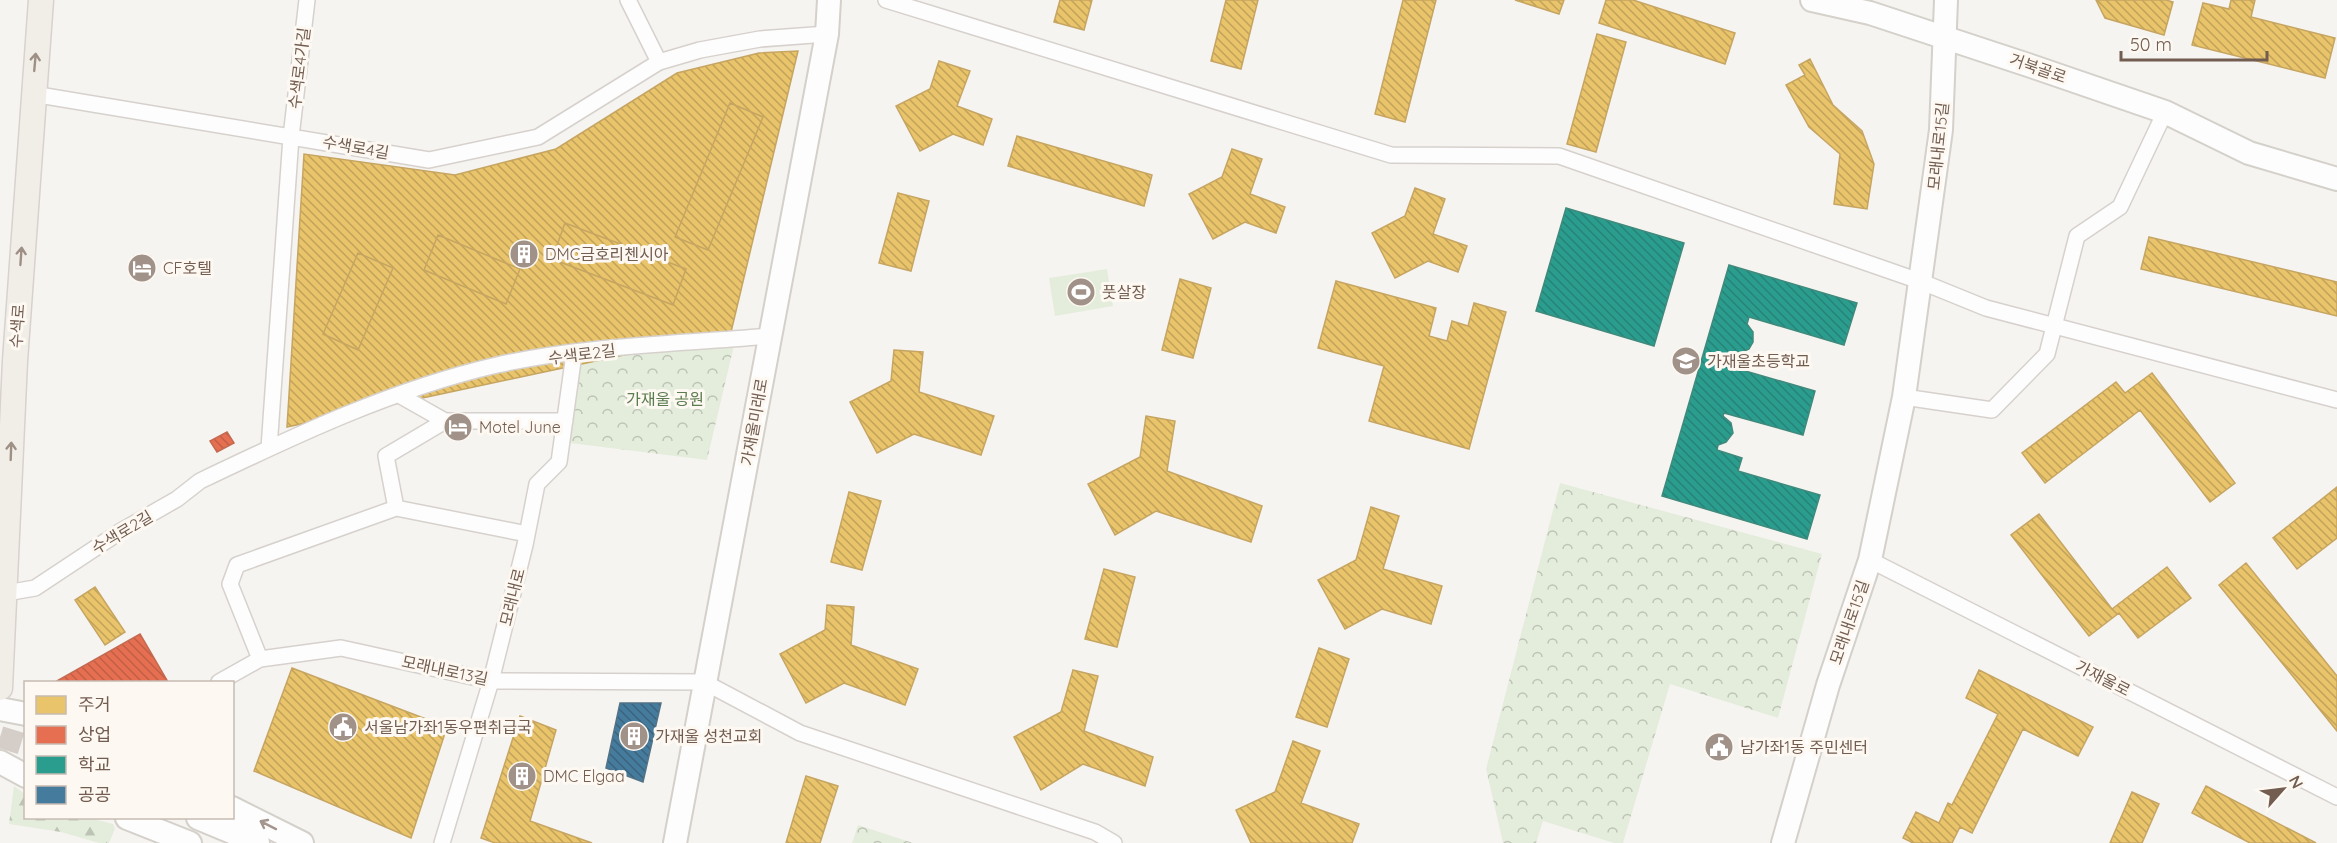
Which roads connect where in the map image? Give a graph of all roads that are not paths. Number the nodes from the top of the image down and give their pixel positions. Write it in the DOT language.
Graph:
graph roads {
  1 [pos="41,0"];
  2 [pos="307,0"];
  3 [pos="628,0"];
  4 [pos="829,0"];
  5 [pos="886,0"];
  6 [pos="1812,0"];
  7 [pos="1891,0"];
  8 [pos="1946,0"];
  9 [pos="1870,13"];
  10 [pos="827,33"];
  11 [pos="1946,37"];
  12 [pos="659,62"];
  13 [pos="33,94"];
  14 [pos="2165,112"];
  15 [pos="291,136"];
  16 [pos="2337,179"];
  17 [pos="1922,282"];
  18 [pos="2056,325"];
  19 [pos="770,336"];
  20 [pos="574,354"];
  21 [pos="399,395"];
  22 [pos="1904,397"];
  23 [pos="2337,400"];
  24 [pos="445,421"];
  25 [pos="565,421"];
  26 [pos="269,448"];
  27 [pos="396,508"];
  28 [pos="527,534"];
  29 [pos="1870,560"];
  30 [pos="6,593"];
  31 [pos="260,659"];
  32 [pos="221,681"];
  33 [pos="491,681"];
  34 [pos="704,682"];
  35 [pos="0,688"];
  36 [pos="0,709"];
  37 [pos="24,714"];
  38 [pos="0,762"];
  39 [pos="24,775"];
  40 [pos="2337,797"];
  41 [pos="234,809"];
  42 [pos="130,819"];
  43 [pos="200,819"];
  44 [pos="190,843"];
  45 [pos="258,843"];
  46 [pos="302,843"];
  47 [pos="442,843"];
  48 [pos="675,843"];
  49 [pos="1114,843"];
  50 [pos="1783,843"];
  13 -- 1 [label="main road, 수색로, one-way"];
  2 -- 15 [label="street, 수색로4가길"];
  3 -- 12 [label="street"];
  4 -- 10 [label="main road, 가재울미래로"];
  5 -- 17 [label="street"];
  6 -- 9 [label="main road"];
  7 -- 9 [label="main road"];
  8 -- 11 [label="main road"];
  9 -- 11 [label="main road"];
  10 -- 12 [label="street, 수색로4길"];
  10 -- 19 [label="main road, 가재울미래로"];
  11 -- 14 [label="main road, 거북골로"];
  11 -- 17 [label="main road, 모래내로15길"];
  12 -- 15 [label="street, 수색로4길"];
  13 -- 15 [label="street, 수색로4길"];
  30 -- 13 [label="main road, 수색로, one-way"];
  14 -- 16 [label="main road, 거북골로"];
  14 -- 18 [label="street"];
  15 -- 26 [label="street"];
  17 -- 18 [label="street"];
  17 -- 22 [label="main road, 모래내로15길"];
  18 -- 22 [label="street"];
  18 -- 23 [label="street"];
  19 -- 20 [label="street, 수색로2길"];
  19 -- 34 [label="main road, 가재울미래로"];
  20 -- 21 [label="street, 수색로2길"];
  20 -- 25 [label="street, 모래내로"];
  21 -- 24 [label="street"];
  21 -- 26 [label="street, 수색로2길"];
  22 -- 29 [label="main road, 모래내로15길"];
  24 -- 25 [label="street"];
  24 -- 27 [label="street"];
  25 -- 28 [label="street, 모래내로"];
  26 -- 30 [label="street, 수색로2길"];
  27 -- 28 [label="street"];
  27 -- 31 [label="street"];
  28 -- 33 [label="street, 모래내로"];
  29 -- 40 [label="street, 가재울로"];
  29 -- 50 [label="main road, 모래내로15길"];
  30 -- 35 [label="main road, 수색로"];
  31 -- 32 [label="street, 모래내로13길"];
  31 -- 33 [label="street, 모래내로13길"];
  33 -- 34 [label="street, 모래내로13길"];
  33 -- 47 [label="street, 모래내로"];
  34 -- 48 [label="main road, 가재울미래로"];
  34 -- 49 [label="street"];
  36 -- 37 [label="main road"];
  38 -- 39 [label="main road"];
  46 -- 41 [label="main road, one-way"];
  42 -- 44 [label="main road"];
  43 -- 45 [label="main road"];
}
